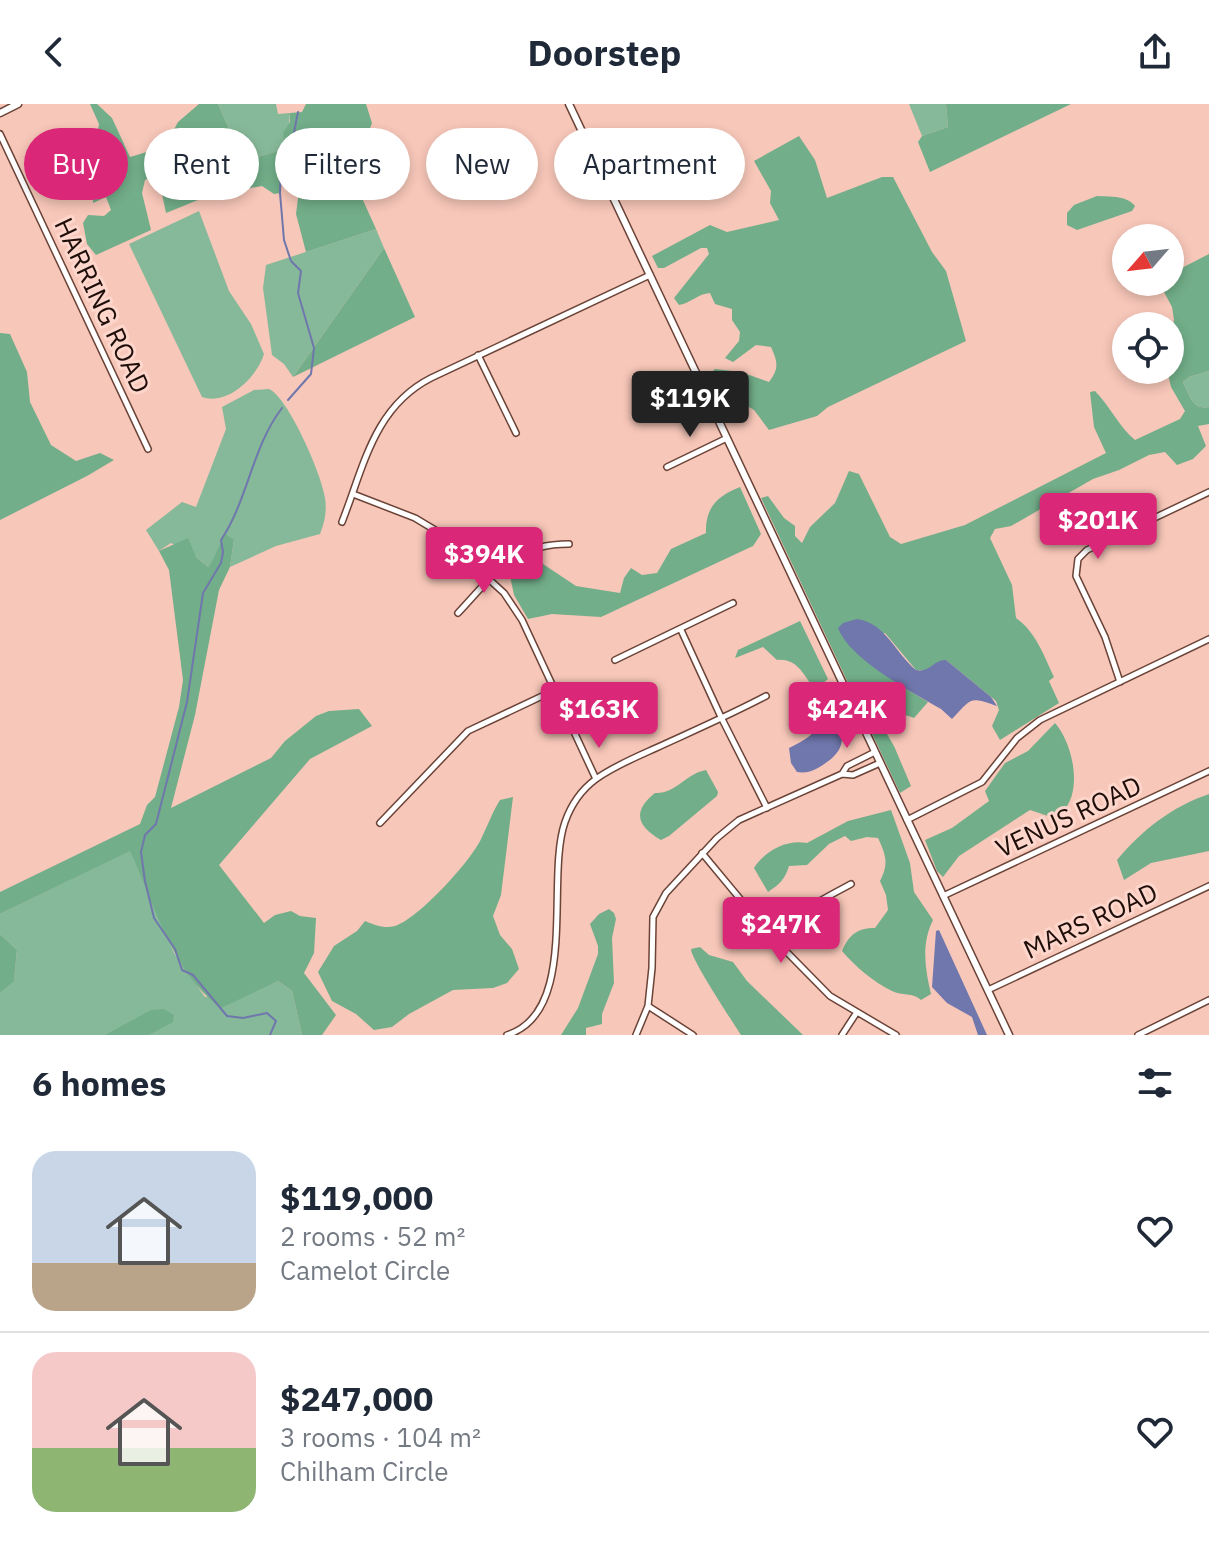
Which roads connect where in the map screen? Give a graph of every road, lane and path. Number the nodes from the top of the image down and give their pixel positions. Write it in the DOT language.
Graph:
graph roads {
  1 [pos="18,104"];
  2 [pos="569,104"];
  3 [pos="0,113"];
  4 [pos="0,134"];
  5 [pos="650,275"];
  6 [pos="478,355"];
  7 [pos="516,433"];
  8 [pos="727,438"];
  9 [pos="148,449"];
  10 [pos="667,467"];
  11 [pos="1209,492"];
  12 [pos="353,494"];
  13 [pos="342,522"];
  14 [pos="569,544"];
  15 [pos="490,580"];
  16 [pos="733,603"];
  17 [pos="458,613"];
  18 [pos="681,630"];
  19 [pos="1209,639"];
  20 [pos="615,660"];
  21 [pos="1120,682"];
  22 [pos="555,690"];
  23 [pos="766,696"];
  24 [pos="721,717"];
  25 [pos="875,752"];
  26 [pos="880,763"];
  27 [pos="1209,771"];
  28 [pos="842,774"];
  29 [pos="596,779"];
  30 [pos="767,808"];
  31 [pos="907,820"];
  32 [pos="380,823"];
  33 [pos="702,853"];
  34 [pos="851,884"];
  35 [pos="1209,886"];
  36 [pos="943,896"];
  37 [pos="776,940"];
  38 [pos="988,990"];
  39 [pos="1209,1000"];
  40 [pos="648,1006"];
  41 [pos="857,1012"];
  42 [pos="507,1035"];
  43 [pos="636,1035"];
  44 [pos="693,1035"];
  45 [pos="842,1035"];
  46 [pos="896,1035"];
  47 [pos="1009,1035"];
  48 [pos="1138,1035"];
  1 -- 3 [label="street"];
  2 -- 5 [label="street"];
  4 -- 9 [label="street, HARRING ROAD"];
  5 -- 6 [label="street"];
  5 -- 8 [label="street"];
  6 -- 7 [label="street"];
  6 -- 12 [label="street"];
  8 -- 10 [label="street"];
  8 -- 25 [label="street"];
  11 -- 21 [label="street"];
  12 -- 13 [label="street"];
  12 -- 15 [label="street"];
  14 -- 15 [label="street"];
  15 -- 17 [label="street"];
  15 -- 22 [label="street"];
  16 -- 18 [label="street"];
  18 -- 20 [label="street"];
  18 -- 24 [label="street"];
  19 -- 21 [label="street"];
  21 -- 31 [label="street"];
  22 -- 29 [label="street"];
  22 -- 32 [label="street"];
  23 -- 24 [label="street"];
  24 -- 29 [label="street"];
  24 -- 30 [label="street"];
  25 -- 26 [label="street"];
  25 -- 28 [label="street"];
  26 -- 28 [label="street"];
  26 -- 31 [label="street"];
  27 -- 36 [label="street, VENUS ROAD"];
  28 -- 30 [label="street"];
  29 -- 42 [label="street"];
  30 -- 33 [label="street"];
  31 -- 36 [label="street"];
  33 -- 37 [label="street"];
  33 -- 40 [label="street"];
  34 -- 37 [label="street"];
  35 -- 38 [label="street, MARS ROAD"];
  36 -- 38 [label="street"];
  37 -- 41 [label="street"];
  38 -- 47 [label="street"];
  39 -- 48 [label="street"];
  40 -- 43 [label="street"];
  40 -- 44 [label="street"];
  41 -- 45 [label="street"];
  41 -- 46 [label="street"];
}
